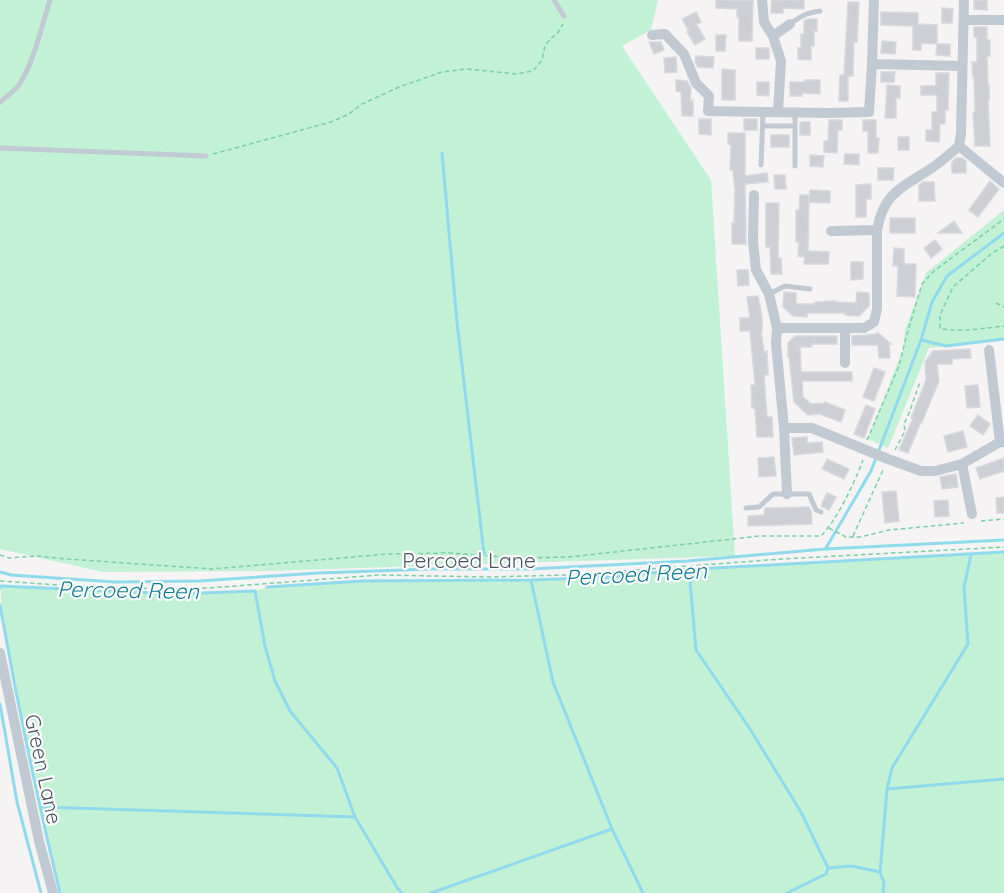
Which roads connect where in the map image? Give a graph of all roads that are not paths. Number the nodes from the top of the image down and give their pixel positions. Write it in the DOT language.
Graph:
graph roads {
  1 [pos="50,0"];
  2 [pos="554,0"];
  3 [pos="762,0"];
  4 [pos="874,0"];
  5 [pos="964,0"];
  6 [pos="820,11"];
  7 [pos="564,16"];
  8 [pos="965,20"];
  9 [pos="1004,20"];
  10 [pos="790,24"];
  11 [pos="652,35"];
  12 [pos="773,36"];
  13 [pos="872,64"];
  14 [pos="963,66"];
  15 [pos="0,102"];
  16 [pos="764,111"];
  17 [pos="778,111"];
  18 [pos="795,112"];
  19 [pos="764,126"];
  20 [pos="795,126"];
  21 [pos="959,146"];
  22 [pos="0,148"];
  23 [pos="206,156"];
  24 [pos="761,165"];
  25 [pos="795,166"];
  26 [pos="1004,183"];
  27 [pos="754,195"];
  28 [pos="878,230"];
  29 [pos="831,231"];
  30 [pos="810,289"];
  31 [pos="769,294"];
  32 [pos="777,328"];
  33 [pos="845,328"];
  34 [pos="989,350"];
  35 [pos="845,363"];
  36 [pos="784,429"];
  37 [pos="1002,442"];
  38 [pos="962,464"];
  39 [pos="787,494"];
  40 [pos="746,508"];
  41 [pos="821,512"];
  42 [pos="971,520"];
  43 [pos="0,653"];
  44 [pos="53,893"];
  1 -- 15 [label="lane"];
  2 -- 7 [label="lane"];
  3 -- 12 [label="street"];
  4 -- 13 [label="street"];
  5 -- 8 [label="street"];
  6 -- 10 [label="lane"];
  8 -- 9 [label="street"];
  8 -- 14 [label="street"];
  10 -- 12 [label="street"];
  11 -- 16 [label="street"];
  12 -- 17 [label="street"];
  13 -- 14 [label="street"];
  13 -- 18 [label="street"];
  14 -- 21 [label="street"];
  16 -- 17 [label="street"];
  16 -- 19 [label="lane"];
  17 -- 18 [label="street"];
  18 -- 20 [label="lane"];
  19 -- 20 [label="lane"];
  19 -- 24 [label="lane"];
  20 -- 25 [label="lane"];
  21 -- 26 [label="street"];
  21 -- 28 [label="street"];
  22 -- 23 [label="lane"];
  27 -- 31 [label="street"];
  28 -- 29 [label="street"];
  28 -- 33 [label="street"];
  30 -- 31 [label="lane"];
  31 -- 32 [label="street"];
  32 -- 33 [label="street"];
  32 -- 36 [label="street"];
  33 -- 35 [label="street"];
  34 -- 37 [label="street"];
  36 -- 38 [label="street"];
  36 -- 39 [label="street"];
  37 -- 38 [label="street"];
  38 -- 42 [label="street"];
  39 -- 40 [label="lane"];
  39 -- 41 [label="lane"];
  43 -- 44 [label="street, Green Lane"];
}
